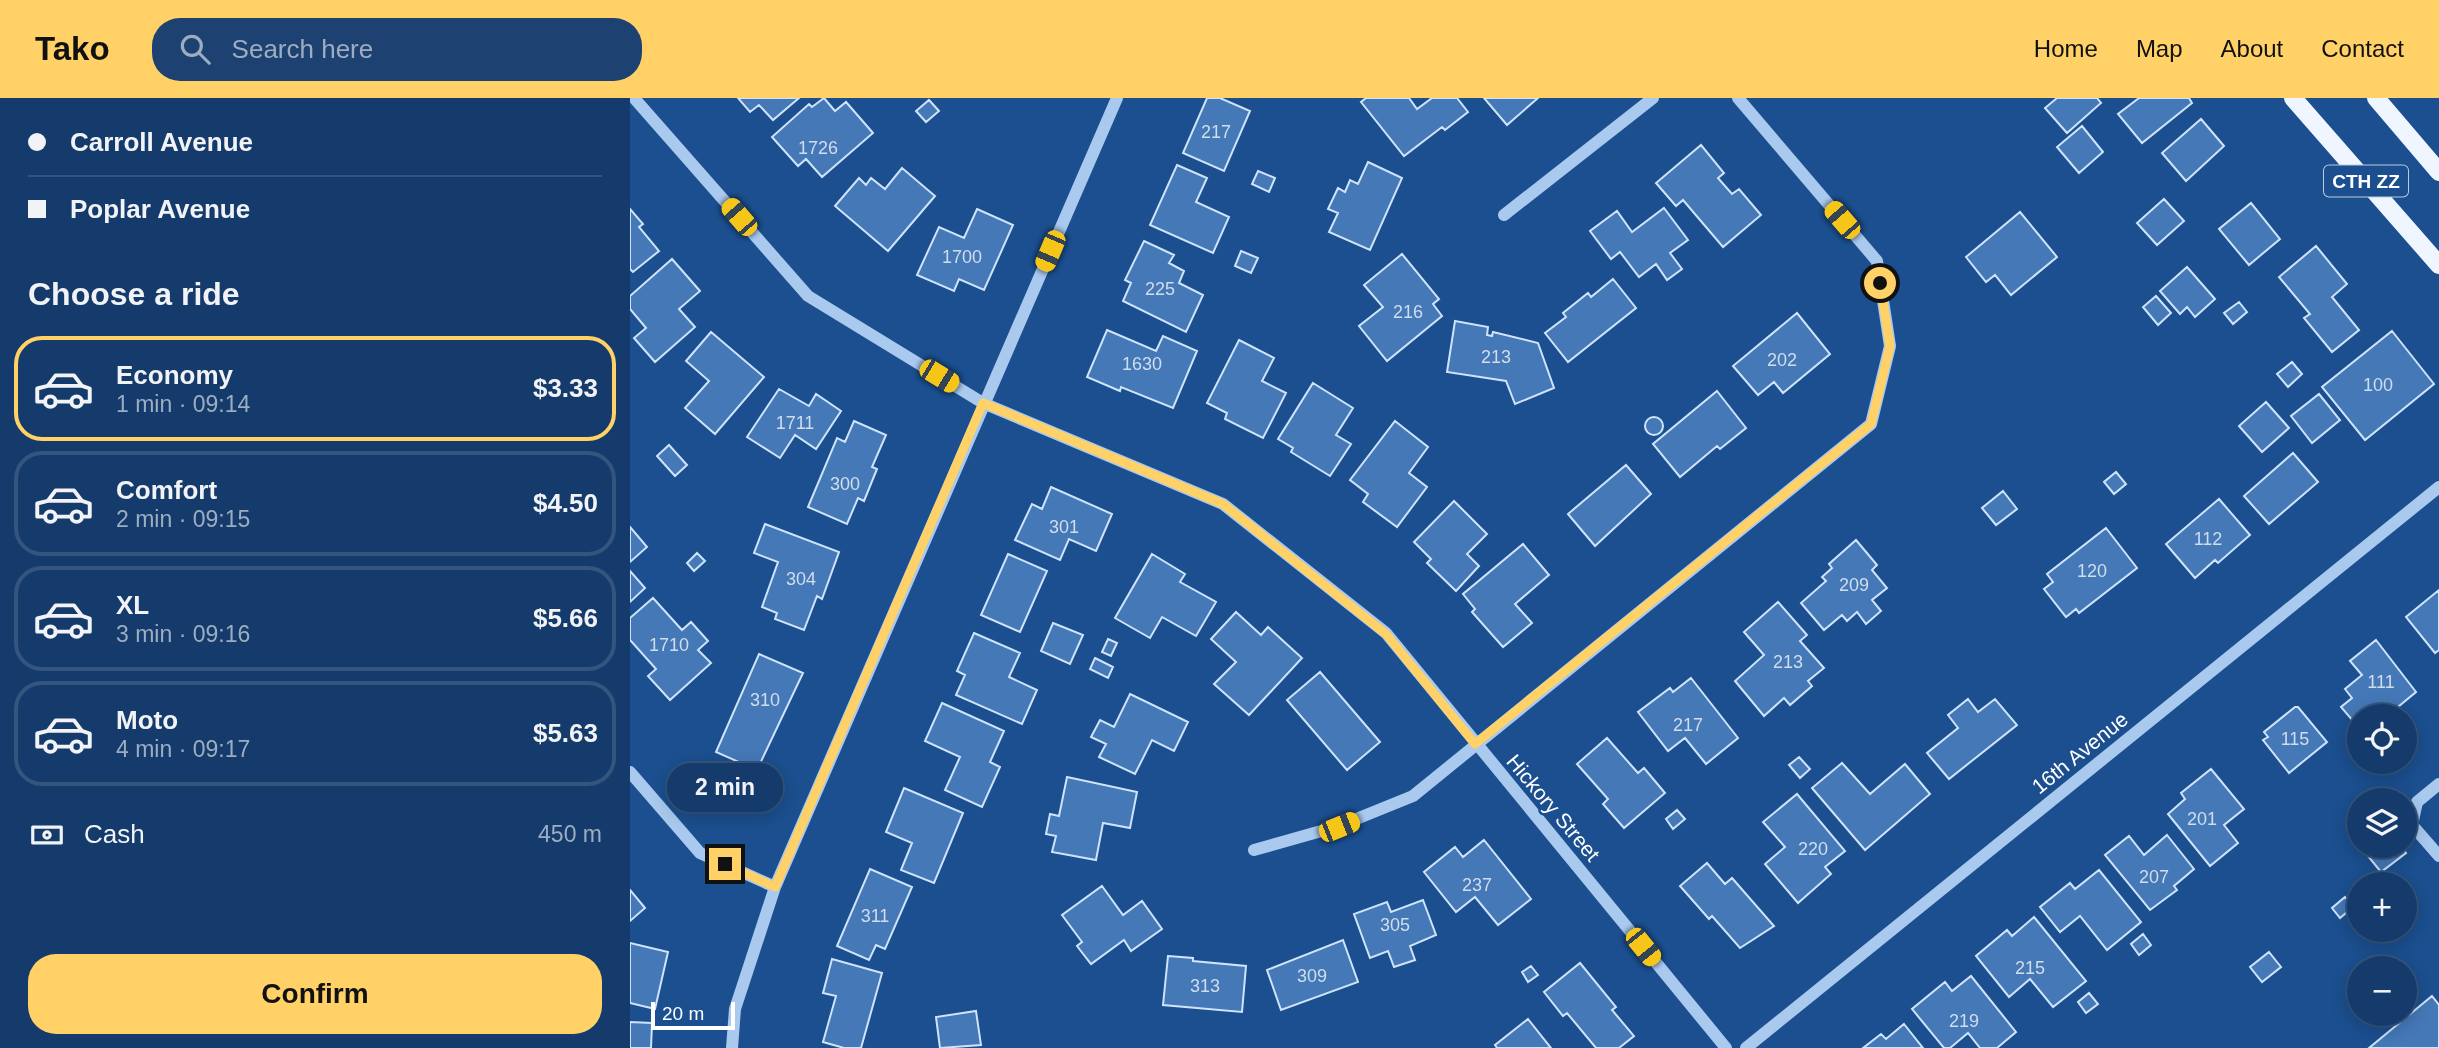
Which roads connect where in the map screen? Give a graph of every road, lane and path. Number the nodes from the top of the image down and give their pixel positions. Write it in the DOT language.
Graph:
graph roads {
  1 [pos="635,98"];
  2 [pos="1117,98"];
  3 [pos="1653,98"];
  4 [pos="1738,98"];
  5 [pos="2293,98"];
  6 [pos="2376,98"];
  7 [pos="2439,172"];
  8 [pos="1504,215"];
  9 [pos="2439,265"];
  10 [pos="983,403"];
  11 [pos="2439,487"];
  12 [pos="1475,744"];
  13 [pos="630,772"];
  14 [pos="2439,784"];
  15 [pos="1254,850"];
  16 [pos="2439,856"];
  17 [pos="775,887"];
  18 [pos="732,1048"];
  19 [pos="1726,1048"];
  20 [pos="1745,1048"];
  1 -- 10 [label="street, Hickory Street"];
  2 -- 10 [label="street"];
  3 -- 8 [label="street"];
  4 -- 12 [label="street"];
  5 -- 9 [label="main road, CTH ZZ"];
  6 -- 7 [label="main road, CTH ZZ"];
  10 -- 12 [label="street, Hickory Street"];
  10 -- 17 [label="street"];
  11 -- 20 [label="street, 16th Avenue"];
  12 -- 15 [label="street"];
  12 -- 19 [label="street, Hickory Street"];
  13 -- 17 [label="street"];
  14 -- 16 [label="street"];
  17 -- 18 [label="street"];
}
